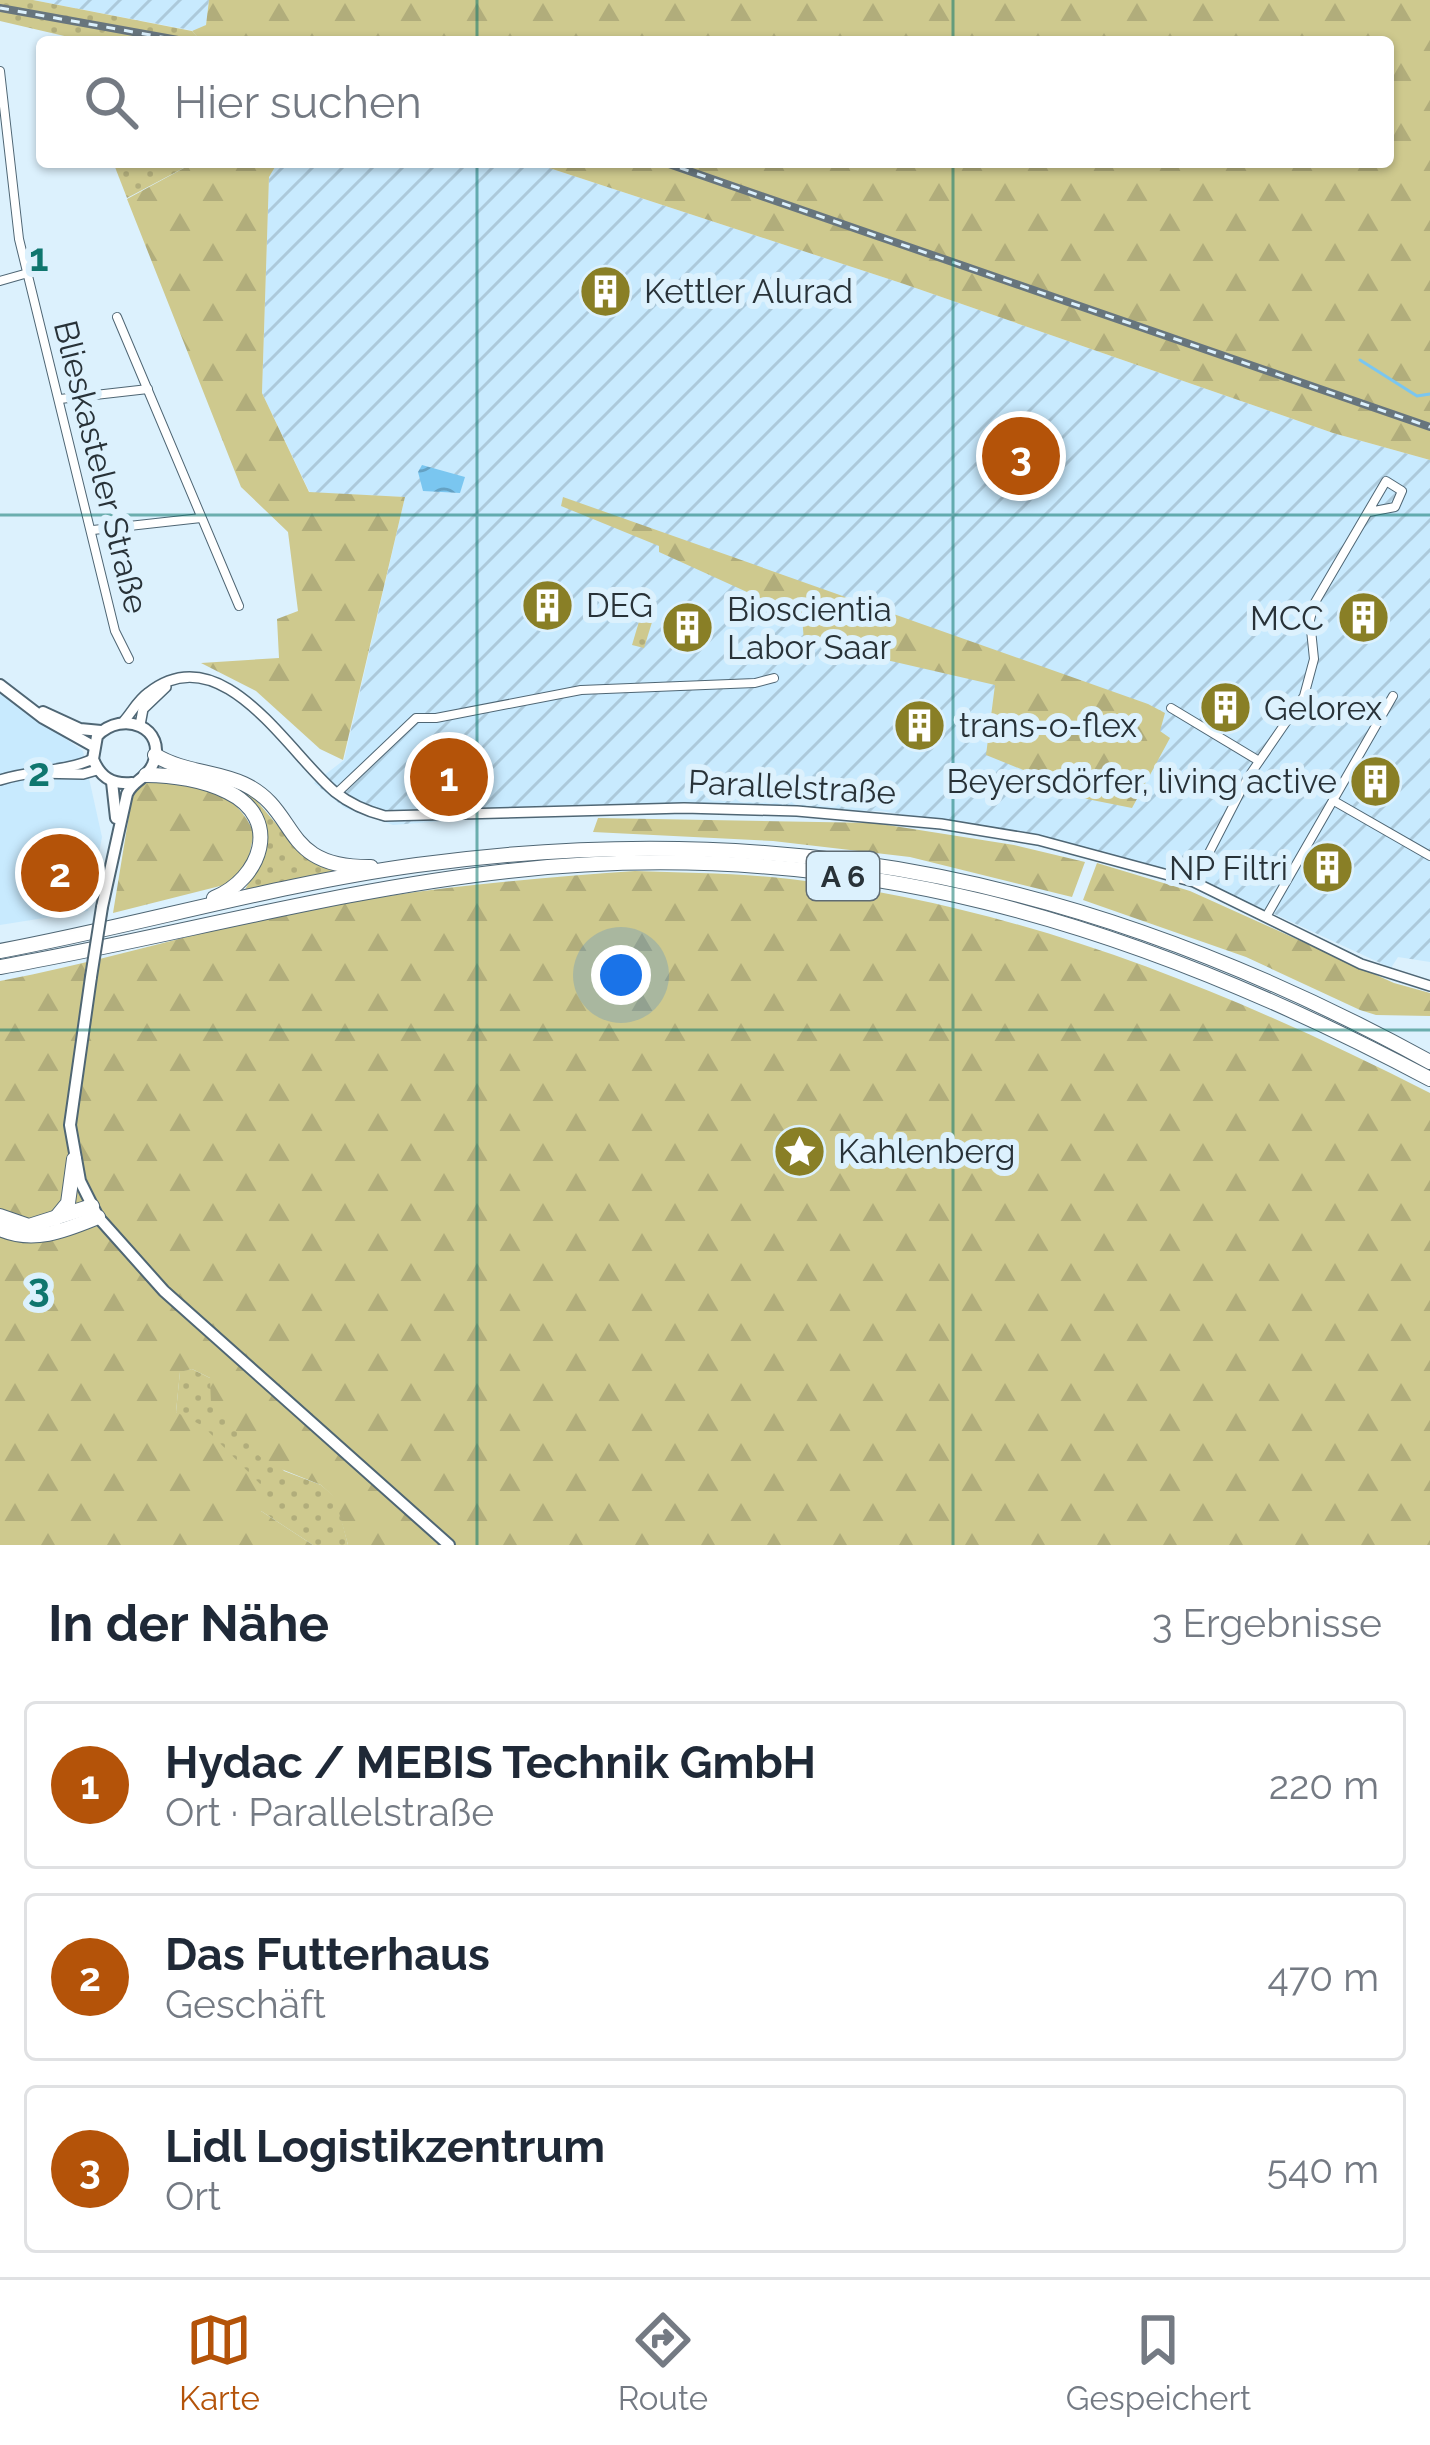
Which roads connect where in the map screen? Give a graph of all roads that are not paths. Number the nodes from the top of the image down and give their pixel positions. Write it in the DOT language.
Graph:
graph roads {
  1 [pos="0,71"];
  2 [pos="1,83"];
  3 [pos="2,120"];
  4 [pos="28,273"];
  5 [pos="0,280"];
  6 [pos="117,317"];
  7 [pos="148,389"];
  8 [pos="59,399"];
  9 [pos="1369,512"];
  10 [pos="201,518"];
  11 [pos="93,530"];
  12 [pos="239,606"];
  13 [pos="129,658"];
  14 [pos="774,678"];
  15 [pos="172,682"];
  16 [pos="0,685"];
  17 [pos="1393,696"];
  18 [pos="29,707"];
  19 [pos="1171,708"];
  20 [pos="124,721"];
  21 [pos="140,725"];
  22 [pos="101,731"];
  23 [pos="155,755"];
  24 [pos="94,758"];
  25 [pos="1259,761"];
  26 [pos="139,779"];
  27 [pos="0,780"];
  28 [pos="112,782"];
  29 [pos="337,794"];
  30 [pos="1334,801"];
  31 [pos="113,852"];
  32 [pos="1430,856"];
  33 [pos="412,866"];
  34 [pos="1194,882"];
  35 [pos="1266,917"];
  36 [pos="152,918"];
  37 [pos="0,951"];
  38 [pos="40,960"];
  39 [pos="0,967"];
  40 [pos="0,977"];
  41 [pos="1430,986"];
  42 [pos="1430,1061"];
  43 [pos="1430,1079"];
  44 [pos="74,1159"];
  45 [pos="95,1212"];
  46 [pos="0,1216"];
  47 [pos="51,1222"];
  48 [pos="0,1229"];
  49 [pos="448,1545"];
  1 -- 2 [label="street, Blieskasteler Straße"];
  2 -- 3 [label="street, Blieskasteler Straße"];
  3 -- 4 [label="street, Blieskasteler Straße"];
  4 -- 5 [label="street"];
  4 -- 8 [label="street, Blieskasteler Straße"];
  6 -- 7 [label="street"];
  7 -- 8 [label="street"];
  7 -- 10 [label="street"];
  8 -- 11 [label="street, Blieskasteler Straße"];
  9 -- 9 [label="street"];
  9 -- 25 [label="street"];
  10 -- 11 [label="street"];
  10 -- 12 [label="street"];
  11 -- 13 [label="street, Blieskasteler Straße"];
  14 -- 29 [label="street"];
  15 -- 20 [label="street"];
  15 -- 21 [label="street"];
  15 -- 29 [label="street, Parallelstraße"];
  16 -- 18 [label="main road"];
  17 -- 30 [label="street"];
  18 -- 22 [label="main road"];
  18 -- 24 [label="main road"];
  19 -- 25 [label="street"];
  20 -- 21 [label="main road"];
  20 -- 22 [label="main road"];
  21 -- 23 [label="main road"];
  22 -- 24 [label="main road"];
  23 -- 26 [label="main road"];
  23 -- 33 [label="highway"];
  24 -- 27 [label="street"];
  24 -- 28 [label="main road"];
  25 -- 34 [label="street"];
  26 -- 28 [label="main road"];
  26 -- 31 [label="main road"];
  26 -- 36 [label="highway"];
  28 -- 31 [label="main road"];
  29 -- 34 [label="street, Parallelstraße"];
  30 -- 32 [label="street"];
  30 -- 35 [label="street"];
  31 -- 44 [label="main road, bridge"];
  33 -- 36 [label="highway, A 6"];
  33 -- 42 [label="highway, A 6"];
  34 -- 35 [label="street, Parallelstraße"];
  35 -- 41 [label="street, Parallelstraße"];
  36 -- 37 [label="highway, A 6"];
  38 -- 39 [label="highway, A 6"];
  38 -- 40 [label="highway"];
  38 -- 43 [label="highway, A 6"];
  44 -- 45 [label="main road"];
  44 -- 47 [label="highway"];
  45 -- 47 [label="highway"];
  45 -- 48 [label="highway"];
  45 -- 49 [label="main road"];
  46 -- 47 [label="highway"];
}
